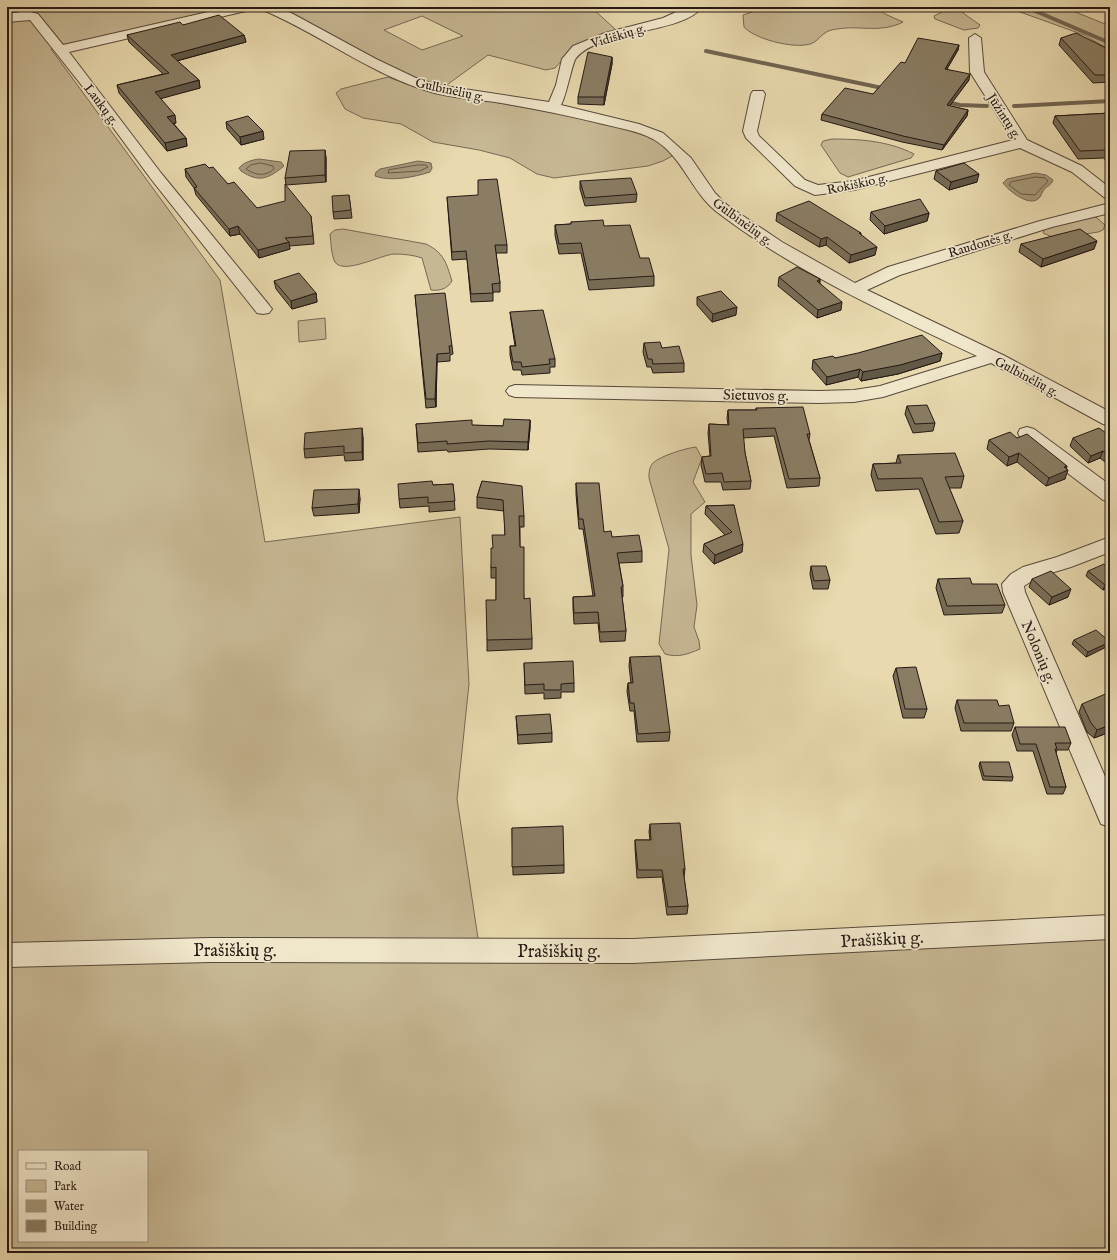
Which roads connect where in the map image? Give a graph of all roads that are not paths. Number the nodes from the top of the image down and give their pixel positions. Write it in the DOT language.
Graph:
graph roads {
  1 [pos="246,7"];
  2 [pos="267,7"];
  3 [pos="696,7"];
  4 [pos="7,18"];
  5 [pos="974,38"];
  6 [pos="59,50"];
  7 [pos="758,94"];
  8 [pos="552,107"];
  9 [pos="1022,143"];
  10 [pos="1110,195"];
  11 [pos="1110,208"];
  12 [pos="854,290"];
  13 [pos="263,309"];
  14 [pos="992,357"];
  15 [pos="515,391"];
  16 [pos="1110,420"];
  17 [pos="1027,433"];
  18 [pos="1110,495"];
  19 [pos="1110,544"];
  20 [pos="1110,817"];
  21 [pos="1110,927"];
  22 [pos="7,955"];
  1 -- 6 [label="street"];
  2 -- 8 [label="street, Gulbinėlių g."];
  3 -- 8 [label="street, Vidiškių g."];
  4 -- 6 [label="street, Laukų g."];
  5 -- 9 [label="street, Jūžintų g."];
  6 -- 13 [label="street, Laukų g."];
  7 -- 9 [label="street, Rokiškio g."];
  8 -- 12 [label="street, Gulbinėlių g."];
  9 -- 10 [label="street, Jūžintų g."];
  11 -- 12 [label="street, Raudonės g."];
  12 -- 14 [label="street, Gulbinėlių g."];
  14 -- 15 [label="street, Sietuvos g."];
  14 -- 16 [label="street, Gulbinėlių g."];
  17 -- 18 [label="street"];
  19 -- 20 [label="street, Nolonių g."];
  21 -- 22 [label="street, Prašiškių g."];
}
